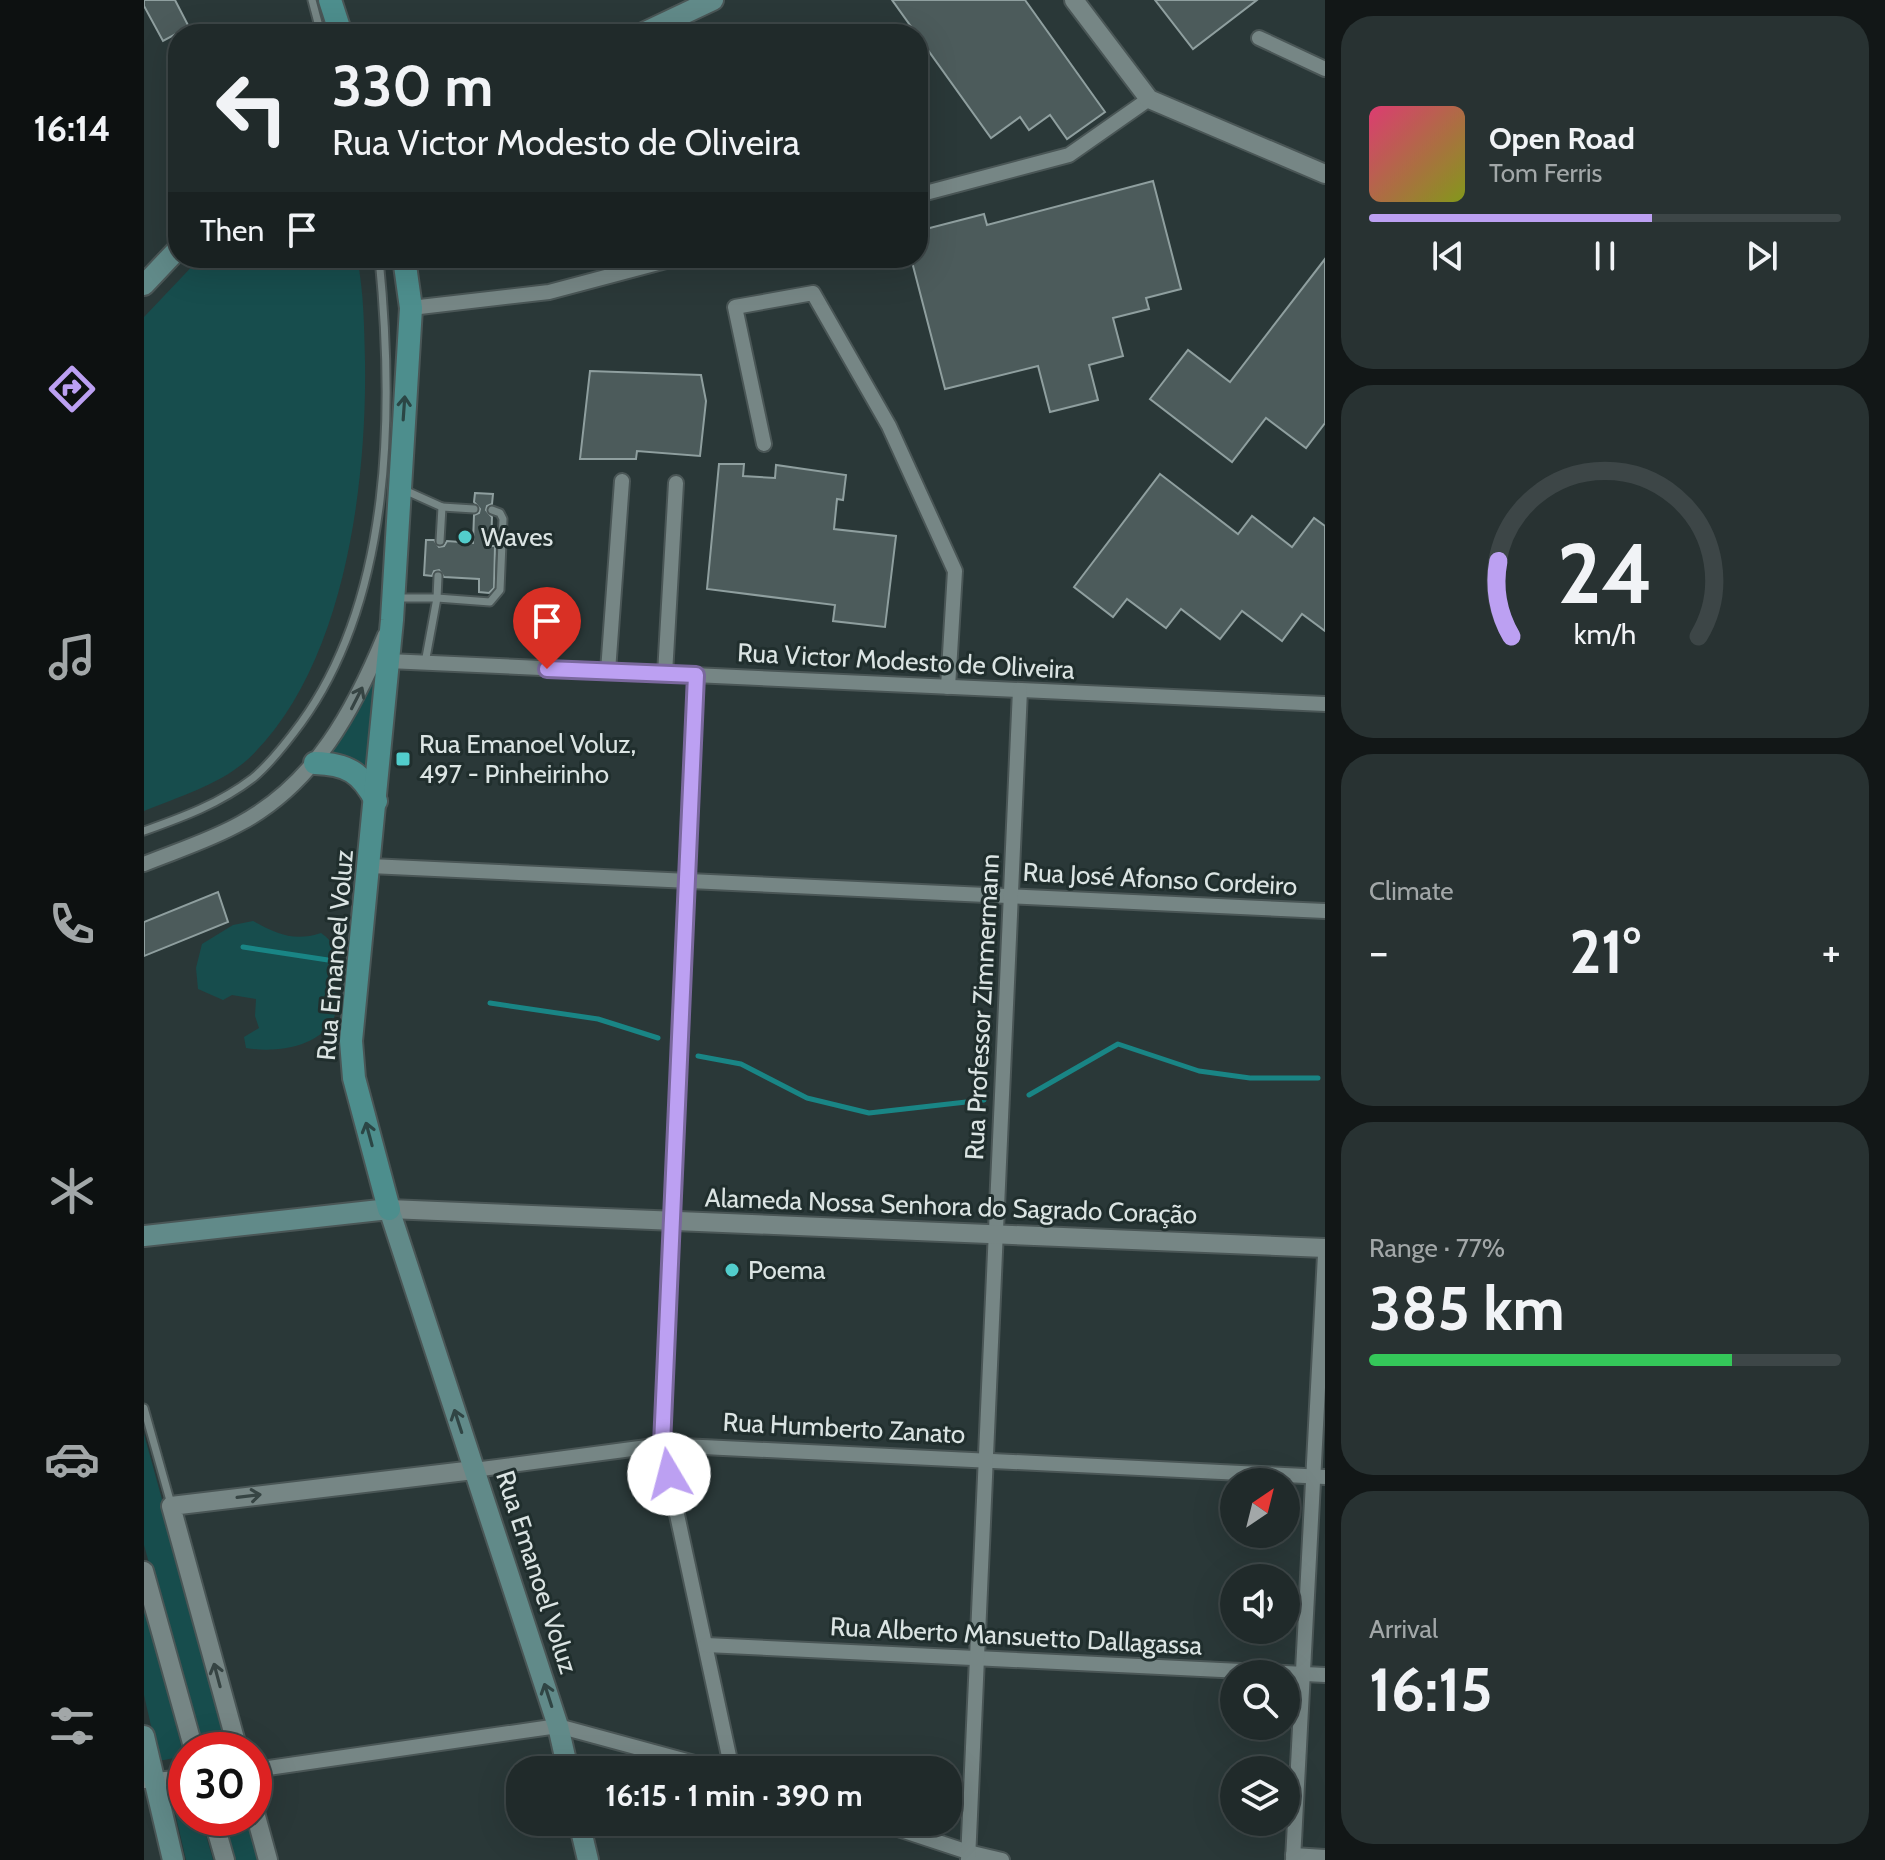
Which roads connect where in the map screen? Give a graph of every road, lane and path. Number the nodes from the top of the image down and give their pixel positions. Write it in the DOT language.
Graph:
graph roads {
  1 [pos="312,0"];
  2 [pos="330,0"];
  3 [pos="713,0"];
  4 [pos="1074,0"];
  5 [pos="318,24"];
  6 [pos="338,24"];
  7 [pos="662,24"];
  8 [pos="1259,38"];
  9 [pos="1325,69"];
  10 [pos="1149,99"];
  11 [pos="1323,170"];
  12 [pos="928,192"];
  13 [pos="168,260"];
  14 [pos="380,268"];
  15 [pos="405,268"];
  16 [pos="639,268"];
  17 [pos="144,285"];
  18 [pos="411,308"];
  19 [pos="764,444"];
  20 [pos="622,481"];
  21 [pos="676,483"];
  22 [pos="399,488"];
  23 [pos="442,507"];
  24 [pos="474,509"];
  25 [pos="492,510"];
  26 [pos="440,541"];
  27 [pos="438,576"];
  28 [pos="437,598"];
  29 [pos="392,609"];
  30 [pos="388,661"];
  31 [pos="425,663"];
  32 [pos="608,671"];
  33 [pos="665,674"];
  34 [pos="696,675"];
  35 [pos="948,687"];
  36 [pos="1020,690"];
  37 [pos="1325,704"];
  38 [pos="315,763"];
  39 [pos="376,801"];
  40 [pos="144,831"];
  41 [pos="144,864"];
  42 [pos="370,866"];
  43 [pos="687,881"];
  44 [pos="1011,896"];
  45 [pos="1325,911"];
  46 [pos="389,1209"];
  47 [pos="672,1221"];
  48 [pos="996,1234"];
  49 [pos="144,1236"];
  50 [pos="1325,1248"];
  51 [pos="1325,1255"];
  52 [pos="144,1408"];
  53 [pos="662,1445"];
  54 [pos="986,1461"];
  55 [pos="474,1470"];
  56 [pos="1319,1477"];
  57 [pos="171,1506"];
  58 [pos="144,1571"];
  59 [pos="706,1645"];
  60 [pos="977,1658"];
  61 [pos="1303,1674"];
  62 [pos="1325,1675"];
  63 [pos="558,1726"];
  64 [pos="189,1732"];
  65 [pos="233,1732"];
  66 [pos="144,1736"];
  67 [pos="565,1756"];
  68 [pos="668,1756"];
  69 [pos="729,1756"];
  70 [pos="272,1767"];
  71 [pos="149,1780"];
  72 [pos="218,1836"];
  73 [pos="261,1836"];
  74 [pos="582,1836"];
  75 [pos="914,1836"];
  76 [pos="968,1856"];
  77 [pos="1293,1857"];
  78 [pos="1325,1857"];
  79 [pos="173,1860"];
  80 [pos="225,1860"];
  81 [pos="268,1860"];
  82 [pos="588,1860"];
  83 [pos="1002,1860"];
  1 -- 5 [label="lane"];
  2 -- 6 [label="main road"];
  3 -- 7 [label="main road"];
  4 -- 10 [label="street"];
  8 -- 9 [label="street"];
  10 -- 11 [label="street"];
  10 -- 12 [label="street"];
  13 -- 17 [label="main road"];
  14 -- 40 [label="lane"];
  15 -- 18 [label="main road, Rua Emanoel Voluz"];
  16 -- 18 [label="street"];
  22 -- 18 [label="main road, Rua Emanoel Voluz, one-way"];
  19 -- 35 [label="street"];
  20 -- 32 [label="street"];
  21 -- 33 [label="street"];
  22 -- 23 [label="lane"];
  22 -- 29 [label="main road, Rua Emanoel Voluz"];
  23 -- 24 [label="lane"];
  23 -- 26 [label="lane"];
  25 -- 28 [label="lane"];
  27 -- 28 [label="lane"];
  28 -- 29 [label="lane"];
  28 -- 31 [label="lane"];
  29 -- 30 [label="main road, Rua Emanoel Voluz"];
  38 -- 29 [label="street, one-way"];
  30 -- 31 [label="street, Rua Victor Modesto de Oliveira"];
  30 -- 39 [label="main road, Rua Emanoel Voluz"];
  31 -- 32 [label="street, Rua Victor Modesto de Oliveira"];
  32 -- 33 [label="street, Rua Victor Modesto de Oliveira"];
  33 -- 34 [label="street, Rua Victor Modesto de Oliveira"];
  34 -- 35 [label="street, Rua Victor Modesto de Oliveira"];
  34 -- 43 [label="street"];
  35 -- 36 [label="street, Rua Victor Modesto de Oliveira"];
  36 -- 37 [label="street, Rua Victor Modesto de Oliveira"];
  36 -- 44 [label="street, Rua Professor Zimmermann"];
  38 -- 39 [label="main road"];
  38 -- 41 [label="street"];
  39 -- 42 [label="main road, Rua Emanoel Voluz"];
  42 -- 43 [label="street, Rua José Afonso Cordeiro"];
  46 -- 42 [label="main road, Rua Emanoel Voluz, one-way"];
  43 -- 44 [label="street, Rua José Afonso Cordeiro"];
  43 -- 47 [label="street"];
  44 -- 45 [label="street, Rua José Afonso Cordeiro"];
  44 -- 48 [label="street, Rua Professor Zimmermann"];
  46 -- 47 [label="street, Alameda Nossa Senhora do Sagrado Coração"];
  46 -- 49 [label="main road, Alameda Nossa Senhora do Sagrado Coração"];
  55 -- 46 [label="main road, Rua Emanoel Voluz, one-way"];
  47 -- 48 [label="street, Alameda Nossa Senhora do Sagrado Coração"];
  47 -- 53 [label="street"];
  48 -- 50 [label="street, Alameda Nossa Senhora do Sagrado Coração"];
  48 -- 54 [label="street, Rua Professor Zimmermann"];
  51 -- 56 [label="street"];
  52 -- 57 [label="lane"];
  53 -- 54 [label="street, Rua Humberto Zanato"];
  53 -- 55 [label="street, Rua Humberto Zanato"];
  53 -- 59 [label="street"];
  54 -- 56 [label="street, Rua Humberto Zanato"];
  54 -- 60 [label="street, Rua Professor Zimmermann"];
  57 -- 55 [label="street, Rua Humberto Zanato, one-way"];
  63 -- 55 [label="main road, Rua Emanoel Voluz, one-way"];
  56 -- 61 [label="street"];
  65 -- 57 [label="street, one-way"];
  58 -- 64 [label="street"];
  59 -- 60 [label="street, Rua Alberto Mansuetto Dallagassa"];
  59 -- 69 [label="street"];
  60 -- 61 [label="street, Rua Alberto Mansuetto Dallagassa"];
  60 -- 76 [label="street, Rua Professor Zimmermann"];
  61 -- 62 [label="street, Rua Alberto Mansuetto Dallagassa"];
  61 -- 77 [label="street"];
  63 -- 67 [label="main road, Rua Emanoel Voluz"];
  63 -- 68 [label="street"];
  63 -- 70 [label="street"];
  66 -- 71 [label="main road"];
  71 -- 79 [label="main road"];
  72 -- 80 [label="street"];
  73 -- 81 [label="street"];
  74 -- 82 [label="main road"];
  75 -- 76 [label="street"];
  76 -- 83 [label="street"];
  77 -- 78 [label="street"];
}
